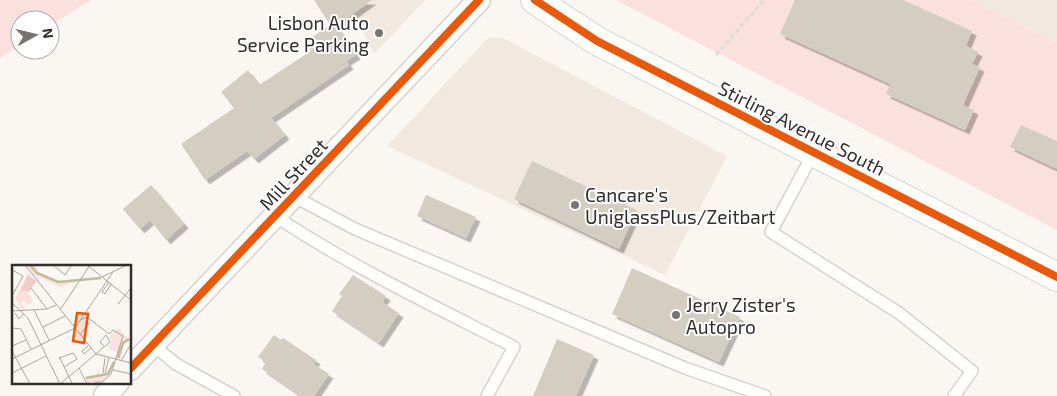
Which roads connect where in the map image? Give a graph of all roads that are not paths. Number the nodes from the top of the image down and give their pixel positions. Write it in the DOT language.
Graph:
graph roads {
  1 [pos="479,0"];
  2 [pos="536,0"];
  3 [pos="814,152"];
  4 [pos="293,196"];
  5 [pos="275,216"];
  6 [pos="1057,277"];
  7 [pos="153,346"];
  8 [pos="131,369"];
  9 [pos="116,384"];
  10 [pos="105,396"];
  11 [pos="234,396"];
  12 [pos="487,396"];
  13 [pos="765,396"];
  14 [pos="954,396"];
  1 -- 4 [label="street, Mill Street"];
  2 -- 3 [label="street, Stirling Avenue South"];
  3 -- 6 [label="street, Stirling Avenue South"];
  3 -- 14 [label="lane"];
  4 -- 5 [label="street, Mill Street"];
  4 -- 13 [label="lane"];
  5 -- 7 [label="street, Mill Street"];
  5 -- 12 [label="lane"];
  7 -- 8 [label="street, Mill Street"];
  7 -- 11 [label="lane"];
  9 -- 10 [label="street"];
}
